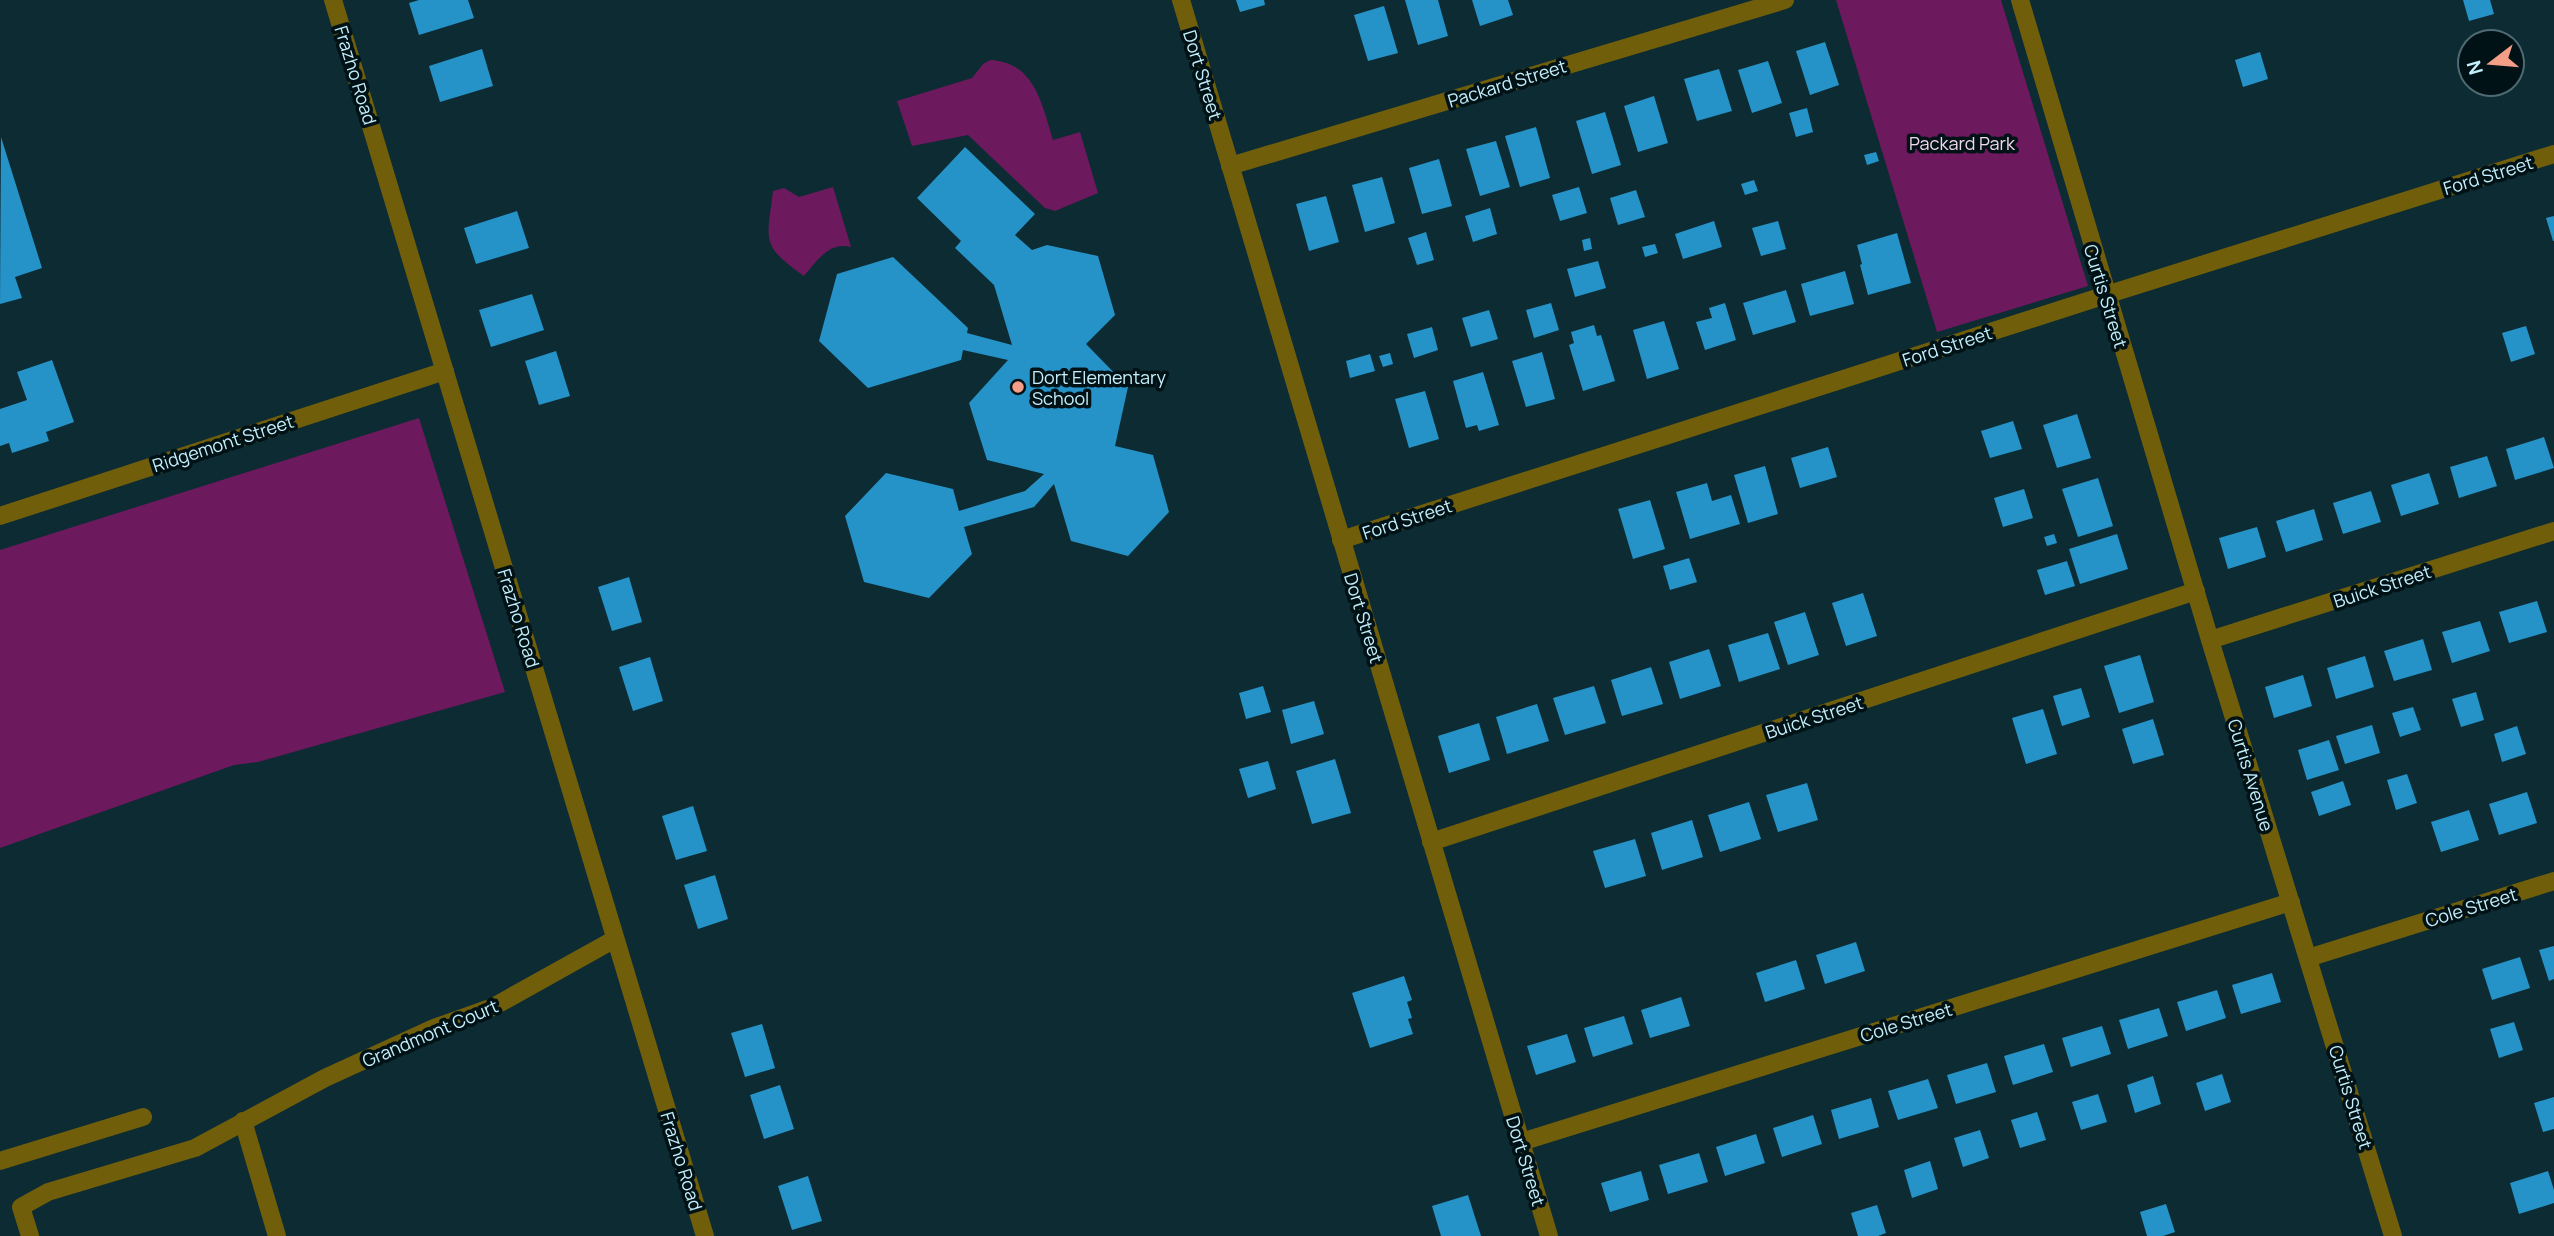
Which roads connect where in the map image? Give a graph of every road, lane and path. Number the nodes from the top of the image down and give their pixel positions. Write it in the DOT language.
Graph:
graph roads {
  1 [pos="333,0"];
  2 [pos="1181,0"];
  3 [pos="1784,0"];
  4 [pos="2020,0"];
  5 [pos="2554,154"];
  6 [pos="1230,166"];
  7 [pos="2106,295"];
  8 [pos="445,371"];
  9 [pos="0,516"];
  10 [pos="2554,531"];
  11 [pos="1341,540"];
  12 [pos="2196,591"];
  13 [pos="2210,640"];
  14 [pos="1431,842"];
  15 [pos="2554,881"];
  16 [pos="2291,902"];
  17 [pos="615,939"];
  18 [pos="2308,958"];
  19 [pos="143,1117"];
  20 [pos="243,1121"];
  21 [pos="1521,1142"];
  22 [pos="0,1161"];
  23 [pos="30,1236"];
  24 [pos="277,1236"];
  25 [pos="705,1236"];
  26 [pos="1549,1236"];
  27 [pos="2393,1236"];
  1 -- 8 [label="street, Frazho Road"];
  2 -- 6 [label="street, Dort Street"];
  3 -- 6 [label="street, Packard Street"];
  4 -- 7 [label="street, Curtis Street"];
  5 -- 7 [label="street, Ford Street"];
  6 -- 11 [label="street, Dort Street"];
  7 -- 11 [label="street, Ford Street"];
  7 -- 12 [label="street, Curtis Street"];
  8 -- 9 [label="street, Ridgemont Street"];
  8 -- 17 [label="street, Frazho Road"];
  10 -- 13 [label="street, Buick Street"];
  11 -- 14 [label="street, Dort Street"];
  12 -- 13 [label="street, Curtis Avenue"];
  12 -- 14 [label="street, Buick Street"];
  13 -- 16 [label="street, Curtis Avenue"];
  14 -- 21 [label="street, Dort Street"];
  15 -- 18 [label="street, Cole Street"];
  16 -- 18 [label="street, Curtis Avenue"];
  16 -- 21 [label="street, Cole Street"];
  17 -- 20 [label="street, Grandmont Court"];
  17 -- 25 [label="street, Frazho Road"];
  18 -- 27 [label="street, Curtis Street"];
  19 -- 22 [label="street"];
  20 -- 23 [label="street, Grandmont Court"];
  20 -- 24 [label="street"];
  21 -- 26 [label="street, Dort Street"];
}
